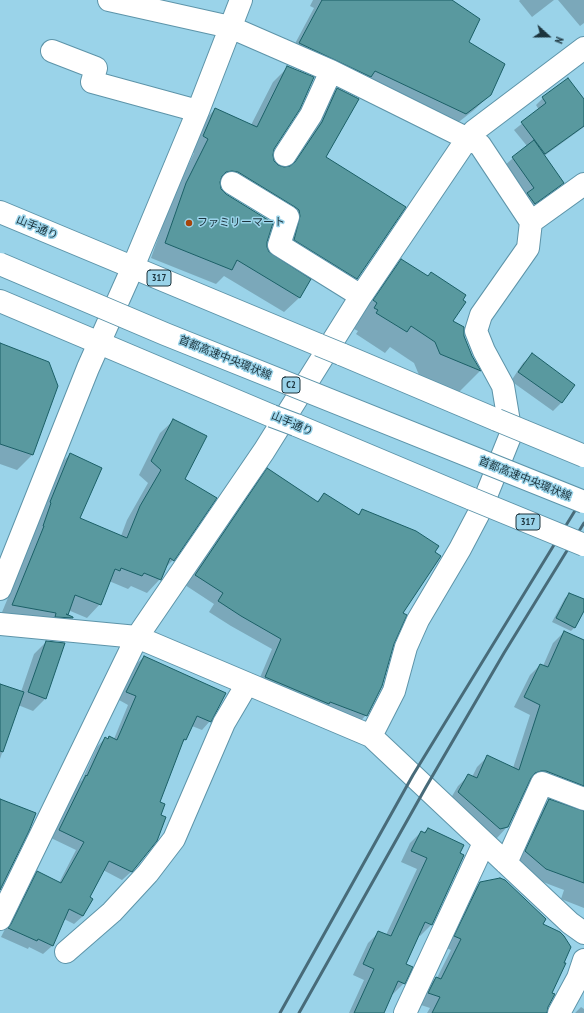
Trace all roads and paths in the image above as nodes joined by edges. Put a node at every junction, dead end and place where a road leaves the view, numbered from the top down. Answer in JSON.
{"nodes":[{"id":1,"x":109,"y":0,"type":"edge"},
{"id":2,"x":241,"y":0,"type":"edge"},
{"id":3,"x":136,"y":3,"type":"edge"},
{"id":4,"x":230,"y":27,"type":"junction"},
{"id":5,"x":584,"y":48,"type":"edge"},
{"id":6,"x":52,"y":51,"type":"dead end"},
{"id":7,"x":331,"y":72,"type":"junction"},
{"id":8,"x":198,"y":112,"type":"junction"},
{"id":9,"x":468,"y":139,"type":"junction"},
{"id":10,"x":285,"y":155,"type":"dead end"},
{"id":11,"x":232,"y":183,"type":"dead end"},
{"id":12,"x":584,"y":184,"type":"edge"},
{"id":13,"x":0,"y":212,"type":"edge"},
{"id":14,"x":531,"y":222,"type":"junction"},
{"id":15,"x":0,"y":252,"type":"edge"},
{"id":16,"x":0,"y":264,"type":"edge"},
{"id":17,"x":133,"y":268,"type":"junction"},
{"id":18,"x":361,"y":296,"type":"junction"},
{"id":19,"x":0,"y":301,"type":"edge"},
{"id":20,"x":99,"y":342,"type":"junction"},
{"id":21,"x":584,"y":456,"type":"edge"},
{"id":22,"x":584,"y":489,"type":"edge"},
{"id":23,"x":584,"y":502,"type":"edge"},
{"id":24,"x":584,"y":545,"type":"edge"},
{"id":25,"x":0,"y":589,"type":"edge"},
{"id":26,"x":0,"y":624,"type":"edge"},
{"id":27,"x":137,"y":637,"type":"junction"},
{"id":28,"x":247,"y":684,"type":"junction"},
{"id":29,"x":371,"y":736,"type":"junction"},
{"id":30,"x":584,"y":799,"type":"edge"},
{"id":31,"x":484,"y":843,"type":"junction"},
{"id":32,"x":506,"y":863,"type":"junction"},
{"id":33,"x":0,"y":919,"type":"edge"},
{"id":34,"x":584,"y":933,"type":"edge"},
{"id":35,"x":66,"y":952,"type":"dead end"},
{"id":36,"x":584,"y":960,"type":"edge"},
{"id":37,"x":405,"y":1013,"type":"edge"},
{"id":38,"x":559,"y":1013,"type":"edge"}],
"edges":[{"from":1,"to":3,"type":"main road"},
{"from":2,"to":4,"type":"main road"},
{"from":3,"to":4,"type":"main road"},
{"from":4,"to":7,"type":"main road"},
{"from":4,"to":8,"type":"main road"},
{"from":5,"to":9,"type":"main road"},
{"from":6,"to":8,"type":"main road"},
{"from":7,"to":9,"type":"main road"},
{"from":7,"to":10,"type":"main road"},
{"from":8,"to":17,"type":"main road"},
{"from":9,"to":14,"type":"main road"},
{"from":9,"to":18,"type":"main road"},
{"from":11,"to":18,"type":"main road"},
{"from":12,"to":14,"type":"main road"},
{"from":13,"to":17,"type":"main road","name":"山手通り","number":"317"},
{"from":14,"to":29,"type":"main road"},
{"from":15,"to":22,"type":"main road","name":"首都高速中央環状線","number":"C2"},
{"from":16,"to":23,"type":"main road","name":"首都高速中央環状線","number":"C2","bridge":true},
{"from":17,"to":20,"type":"main road"},
{"from":17,"to":21,"type":"main road","name":"山手通り","number":"317","bridge":true},
{"from":18,"to":27,"type":"main road"},
{"from":19,"to":20,"type":"main road","name":"山手通り","number":"317"},
{"from":20,"to":24,"type":"main road","name":"山手通り","number":"317","bridge":true},
{"from":20,"to":25,"type":"main road"},
{"from":26,"to":27,"type":"main road"},
{"from":27,"to":28,"type":"main road"},
{"from":27,"to":33,"type":"main road"},
{"from":28,"to":29,"type":"main road"},
{"from":28,"to":35,"type":"main road"},
{"from":29,"to":31,"type":"main road"},
{"from":30,"to":32,"type":"main road"},
{"from":31,"to":32,"type":"main road"},
{"from":31,"to":37,"type":"main road"},
{"from":32,"to":34,"type":"main road"},
{"from":36,"to":38,"type":"main road"}]}
